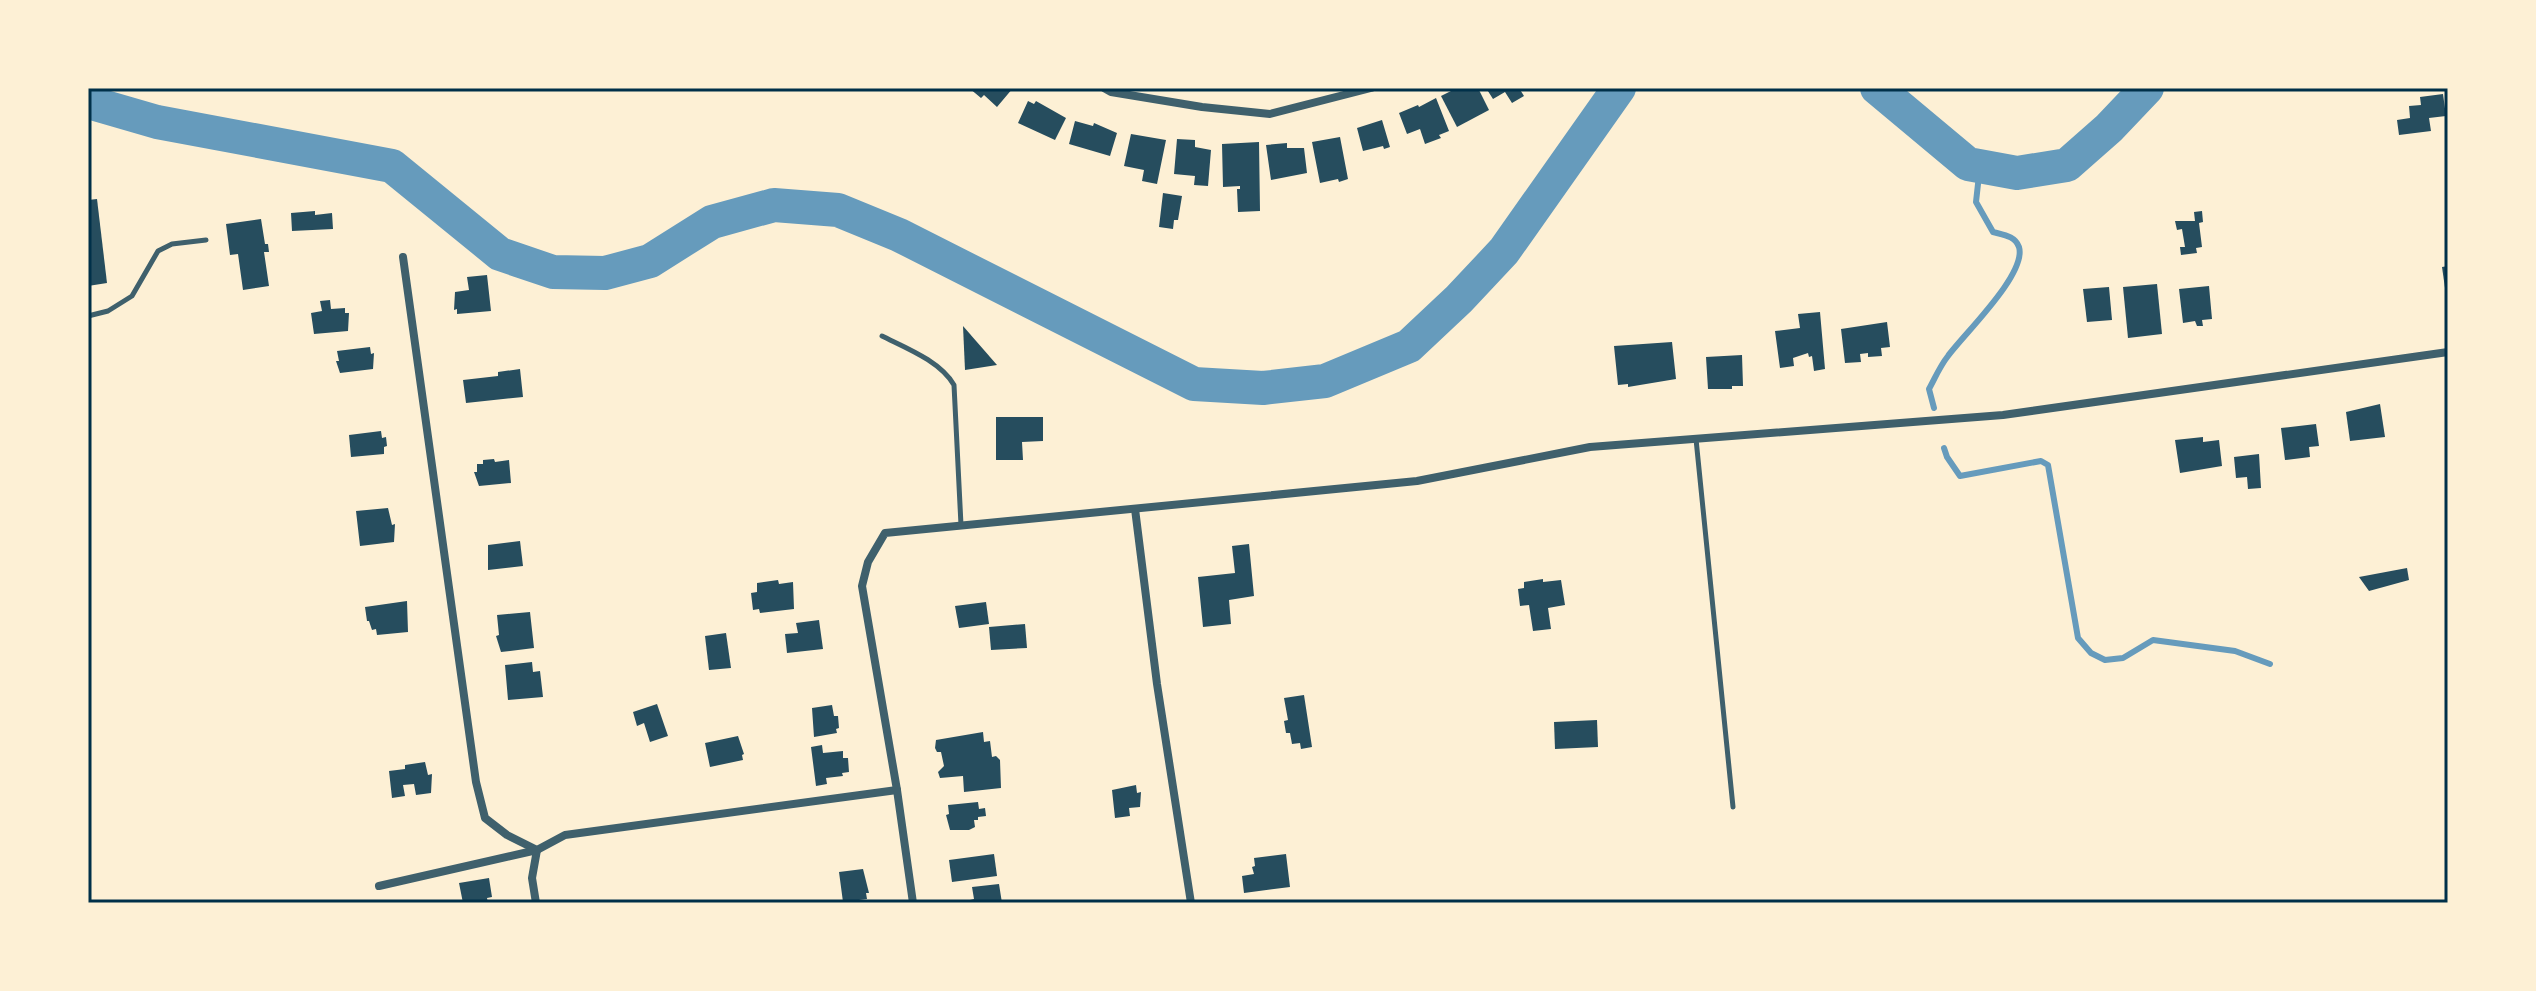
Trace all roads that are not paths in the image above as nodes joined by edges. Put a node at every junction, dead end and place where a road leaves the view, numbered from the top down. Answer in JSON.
{"nodes":[{"id":1,"x":1104,"y":88,"type":"edge"},
{"id":2,"x":1327,"y":88,"type":"edge"},
{"id":3,"x":1371,"y":88,"type":"edge"},
{"id":4,"x":1329,"y":100,"type":"junction"},
{"id":5,"x":206,"y":240,"type":"dead end"},
{"id":6,"x":403,"y":257,"type":"dead end"},
{"id":7,"x":88,"y":316,"type":"edge"},
{"id":8,"x":882,"y":336,"type":"dead end"},
{"id":9,"x":2448,"y":352,"type":"edge"},
{"id":10,"x":1696,"y":439,"type":"junction"},
{"id":11,"x":1135,"y":509,"type":"junction"},
{"id":12,"x":961,"y":525,"type":"junction"},
{"id":13,"x":897,"y":790,"type":"junction"},
{"id":14,"x":1733,"y":807,"type":"dead end"},
{"id":15,"x":537,"y":850,"type":"junction"},
{"id":16,"x":379,"y":886,"type":"dead end"},
{"id":17,"x":536,"y":903,"type":"edge"},
{"id":18,"x":913,"y":903,"type":"edge"},
{"id":19,"x":1191,"y":903,"type":"edge"}],
"edges":[{"from":1,"to":4,"type":"street"},
{"from":2,"to":4,"type":"street"},
{"from":3,"to":4,"type":"street"},
{"from":5,"to":7,"type":"lane"},
{"from":6,"to":15,"type":"street"},
{"from":8,"to":12,"type":"lane"},
{"from":9,"to":10,"type":"street"},
{"from":10,"to":11,"type":"street"},
{"from":10,"to":14,"type":"lane"},
{"from":11,"to":12,"type":"street"},
{"from":11,"to":19,"type":"street"},
{"from":12,"to":13,"type":"street"},
{"from":13,"to":15,"type":"street"},
{"from":13,"to":18,"type":"street"},
{"from":15,"to":16,"type":"street"},
{"from":15,"to":17,"type":"street"}]}
